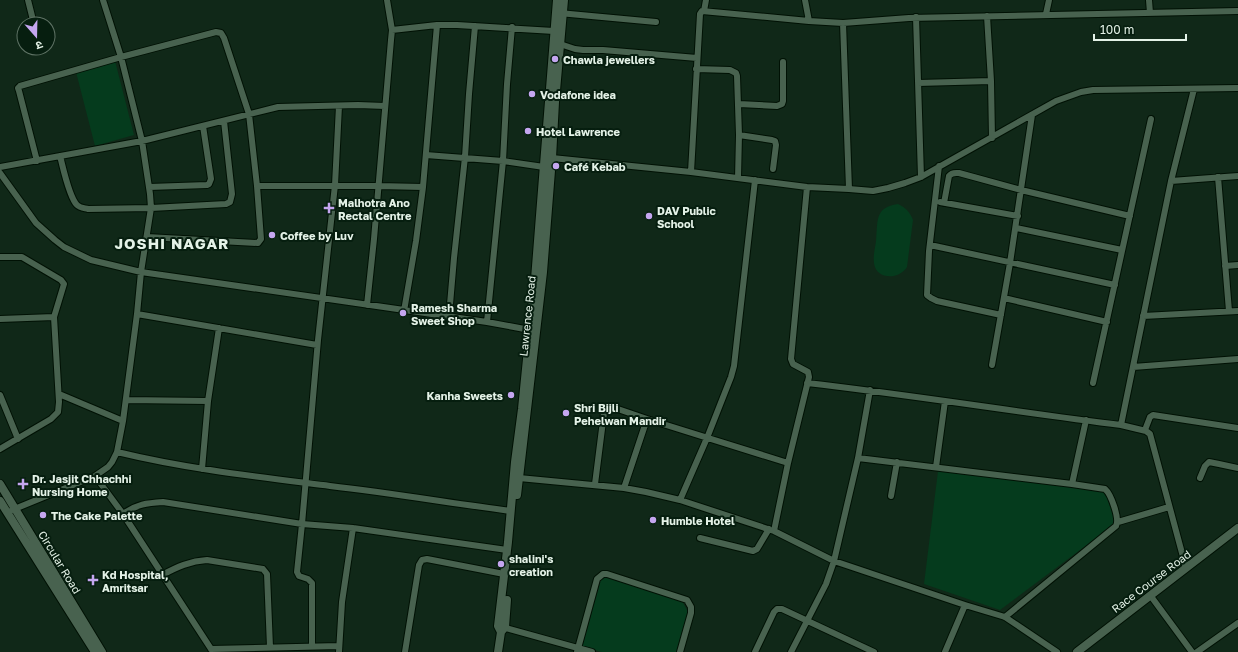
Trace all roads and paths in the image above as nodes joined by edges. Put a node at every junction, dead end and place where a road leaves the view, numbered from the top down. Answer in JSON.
{"nodes":[{"id":1,"x":28,"y":0,"type":"edge"},
{"id":2,"x":104,"y":0,"type":"edge"},
{"id":3,"x":387,"y":0,"type":"edge"},
{"id":4,"x":557,"y":0,"type":"edge"},
{"id":5,"x":564,"y":0,"type":"edge"},
{"id":6,"x":706,"y":0,"type":"edge"},
{"id":7,"x":805,"y":0,"type":"edge"},
{"id":8,"x":1049,"y":0,"type":"edge"},
{"id":9,"x":1149,"y":0,"type":"edge"},
{"id":10,"x":704,"y":11,"type":"junction"},
{"id":11,"x":1238,"y":11,"type":"edge"},
{"id":12,"x":559,"y":13,"type":"junction"},
{"id":13,"x":1150,"y":13,"type":"junction"},
{"id":14,"x":1046,"y":14,"type":"junction"},
{"id":15,"x":32,"y":16,"type":"edge"},
{"id":16,"x":987,"y":16,"type":"junction"},
{"id":17,"x":916,"y":17,"type":"junction"},
{"id":18,"x":809,"y":21,"type":"junction"},
{"id":19,"x":656,"y":22,"type":"dead end"},
{"id":20,"x":843,"y":23,"type":"junction"},
{"id":21,"x":437,"y":24,"type":"junction"},
{"id":22,"x":475,"y":26,"type":"junction"},
{"id":23,"x":512,"y":27,"type":"junction"},
{"id":24,"x":392,"y":30,"type":"junction"},
{"id":25,"x":554,"y":31,"type":"junction"},
{"id":26,"x":560,"y":44,"type":"junction"},
{"id":27,"x":121,"y":57,"type":"junction"},
{"id":28,"x":697,"y":58,"type":"junction"},
{"id":29,"x":783,"y":62,"type":"dead end"},
{"id":30,"x":696,"y":69,"type":"junction"},
{"id":31,"x":991,"y":81,"type":"junction"},
{"id":32,"x":918,"y":83,"type":"junction"},
{"id":33,"x":1238,"y":88,"type":"edge"},
{"id":34,"x":1194,"y":89,"type":"junction"},
{"id":35,"x":739,"y":104,"type":"junction"},
{"id":36,"x":339,"y":106,"type":"junction"},
{"id":37,"x":385,"y":106,"type":"junction"},
{"id":38,"x":249,"y":114,"type":"junction"},
{"id":39,"x":1032,"y":115,"type":"junction"},
{"id":40,"x":1151,"y":118,"type":"dead end"},
{"id":41,"x":224,"y":121,"type":"junction"},
{"id":42,"x":203,"y":126,"type":"junction"},
{"id":43,"x":739,"y":136,"type":"junction"},
{"id":44,"x":992,"y":138,"type":"junction"},
{"id":45,"x":142,"y":141,"type":"junction"},
{"id":46,"x":426,"y":155,"type":"junction"},
{"id":47,"x":60,"y":156,"type":"junction"},
{"id":48,"x":465,"y":157,"type":"junction"},
{"id":49,"x":552,"y":158,"type":"junction"},
{"id":50,"x":37,"y":161,"type":"junction"},
{"id":51,"x":503,"y":161,"type":"junction"},
{"id":52,"x":939,"y":166,"type":"junction"},
{"id":53,"x":0,"y":167,"type":"edge"},
{"id":54,"x":544,"y":167,"type":"junction"},
{"id":55,"x":773,"y":169,"type":"dead end"},
{"id":56,"x":691,"y":172,"type":"junction"},
{"id":57,"x":0,"y":173,"type":"edge"},
{"id":58,"x":1218,"y":176,"type":"junction"},
{"id":59,"x":1238,"y":176,"type":"edge"},
{"id":60,"x":921,"y":177,"type":"junction"},
{"id":61,"x":738,"y":178,"type":"junction"},
{"id":62,"x":755,"y":180,"type":"junction"},
{"id":63,"x":1171,"y":181,"type":"junction"},
{"id":64,"x":257,"y":186,"type":"junction"},
{"id":65,"x":335,"y":186,"type":"junction"},
{"id":66,"x":378,"y":186,"type":"junction"},
{"id":67,"x":149,"y":187,"type":"junction"},
{"id":68,"x":423,"y":187,"type":"junction"},
{"id":69,"x":807,"y":187,"type":"junction"},
{"id":70,"x":849,"y":189,"type":"junction"},
{"id":71,"x":1021,"y":190,"type":"junction"},
{"id":72,"x":935,"y":201,"type":"junction"},
{"id":73,"x":944,"y":203,"type":"junction"},
{"id":74,"x":151,"y":208,"type":"junction"},
{"id":75,"x":1018,"y":216,"type":"junction"},
{"id":76,"x":1130,"y":216,"type":"junction"},
{"id":77,"x":1016,"y":228,"type":"junction"},
{"id":78,"x":542,"y":235,"type":"junction"},
{"id":79,"x":147,"y":237,"type":"junction"},
{"id":80,"x":930,"y":245,"type":"junction"},
{"id":81,"x":1122,"y":250,"type":"junction"},
{"id":82,"x":0,"y":257,"type":"edge"},
{"id":83,"x":1010,"y":262,"type":"junction"},
{"id":84,"x":1238,"y":265,"type":"edge"},
{"id":85,"x":1225,"y":266,"type":"junction"},
{"id":86,"x":141,"y":272,"type":"junction"},
{"id":87,"x":1115,"y":285,"type":"junction"},
{"id":88,"x":323,"y":298,"type":"junction"},
{"id":89,"x":1004,"y":298,"type":"junction"},
{"id":90,"x":367,"y":304,"type":"junction"},
{"id":91,"x":404,"y":311,"type":"junction"},
{"id":92,"x":1229,"y":311,"type":"junction"},
{"id":93,"x":1238,"y":311,"type":"edge"},
{"id":94,"x":137,"y":314,"type":"junction"},
{"id":95,"x":1001,"y":315,"type":"junction"},
{"id":96,"x":449,"y":316,"type":"junction"},
{"id":97,"x":1143,"y":316,"type":"junction"},
{"id":98,"x":54,"y":317,"type":"junction"},
{"id":99,"x":0,"y":319,"type":"edge"},
{"id":100,"x":488,"y":322,"type":"junction"},
{"id":101,"x":1107,"y":322,"type":"junction"},
{"id":102,"x":219,"y":328,"type":"junction"},
{"id":103,"x":530,"y":330,"type":"junction"},
{"id":104,"x":317,"y":345,"type":"junction"},
{"id":105,"x":1238,"y":359,"type":"edge"},
{"id":106,"x":992,"y":365,"type":"dead end"},
{"id":107,"x":1133,"y":367,"type":"junction"},
{"id":108,"x":807,"y":383,"type":"junction"},
{"id":109,"x":1093,"y":383,"type":"dead end"},
{"id":110,"x":870,"y":390,"type":"junction"},
{"id":111,"x":59,"y":394,"type":"junction"},
{"id":112,"x":0,"y":395,"type":"edge"},
{"id":113,"x":126,"y":400,"type":"junction"},
{"id":114,"x":208,"y":401,"type":"junction"},
{"id":115,"x":945,"y":402,"type":"junction"},
{"id":116,"x":647,"y":420,"type":"junction"},
{"id":117,"x":1086,"y":420,"type":"junction"},
{"id":118,"x":123,"y":421,"type":"junction"},
{"id":119,"x":1121,"y":425,"type":"junction"},
{"id":120,"x":1238,"y":428,"type":"edge"},
{"id":121,"x":1144,"y":430,"type":"junction"},
{"id":122,"x":707,"y":438,"type":"junction"},
{"id":123,"x":18,"y":439,"type":"junction"},
{"id":124,"x":0,"y":450,"type":"edge"},
{"id":125,"x":117,"y":452,"type":"junction"},
{"id":126,"x":858,"y":458,"type":"junction"},
{"id":127,"x":897,"y":462,"type":"junction"},
{"id":128,"x":788,"y":463,"type":"junction"},
{"id":129,"x":936,"y":467,"type":"junction"},
{"id":130,"x":1238,"y":468,"type":"edge"},
{"id":131,"x":202,"y":469,"type":"junction"},
{"id":132,"x":95,"y":476,"type":"junction"},
{"id":133,"x":519,"y":478,"type":"junction"},
{"id":134,"x":1200,"y":478,"type":"dead end"},
{"id":135,"x":306,"y":483,"type":"junction"},
{"id":136,"x":0,"y":484,"type":"edge"},
{"id":137,"x":595,"y":484,"type":"junction"},
{"id":138,"x":1072,"y":484,"type":"junction"},
{"id":139,"x":624,"y":488,"type":"junction"},
{"id":140,"x":891,"y":496,"type":"dead end"},
{"id":141,"x":680,"y":500,"type":"junction"},
{"id":142,"x":0,"y":501,"type":"edge"},
{"id":143,"x":1169,"y":506,"type":"junction"},
{"id":144,"x":15,"y":509,"type":"junction"},
{"id":145,"x":511,"y":511,"type":"junction"},
{"id":146,"x":6,"y":512,"type":"junction"},
{"id":147,"x":123,"y":514,"type":"junction"},
{"id":148,"x":1118,"y":522,"type":"junction"},
{"id":149,"x":302,"y":524,"type":"junction"},
{"id":150,"x":353,"y":528,"type":"junction"},
{"id":151,"x":1238,"y":528,"type":"edge"},
{"id":152,"x":771,"y":530,"type":"junction"},
{"id":153,"x":700,"y":538,"type":"dead end"},
{"id":154,"x":507,"y":550,"type":"junction"},
{"id":155,"x":834,"y":561,"type":"junction"},
{"id":156,"x":1186,"y":568,"type":"junction"},
{"id":157,"x":504,"y":574,"type":"junction"},
{"id":158,"x":162,"y":575,"type":"junction"},
{"id":159,"x":1150,"y":595,"type":"junction"},
{"id":160,"x":965,"y":606,"type":"junction"},
{"id":161,"x":1005,"y":618,"type":"junction"},
{"id":162,"x":807,"y":621,"type":"junction"},
{"id":163,"x":1238,"y":623,"type":"edge"},
{"id":164,"x":501,"y":628,"type":"junction"},
{"id":165,"x":312,"y":646,"type":"junction"},
{"id":166,"x":270,"y":647,"type":"junction"},
{"id":167,"x":339,"y":649,"type":"edge"},
{"id":168,"x":212,"y":650,"type":"edge"},
{"id":169,"x":578,"y":650,"type":"edge"},
{"id":170,"x":95,"y":652,"type":"edge"},
{"id":171,"x":102,"y":652,"type":"edge"},
{"id":172,"x":405,"y":652,"type":"edge"},
{"id":173,"x":498,"y":652,"type":"edge"},
{"id":174,"x":592,"y":652,"type":"edge"},
{"id":175,"x":680,"y":652,"type":"edge"},
{"id":176,"x":755,"y":652,"type":"edge"},
{"id":177,"x":791,"y":652,"type":"edge"},
{"id":178,"x":874,"y":652,"type":"edge"},
{"id":179,"x":945,"y":652,"type":"edge"},
{"id":180,"x":1057,"y":652,"type":"edge"},
{"id":181,"x":1077,"y":652,"type":"edge"},
{"id":182,"x":1192,"y":652,"type":"edge"},
{"id":183,"x":1197,"y":652,"type":"edge"}],
"edges":[{"from":1,"to":15,"type":"street"},
{"from":2,"to":27,"type":"street"},
{"from":3,"to":24,"type":"street"},
{"from":4,"to":12,"type":"street","name":"Lawrence Road"},
{"from":5,"to":12,"type":"street","name":"Lawrence Road"},
{"from":6,"to":10,"type":"street"},
{"from":7,"to":18,"type":"street"},
{"from":8,"to":14,"type":"street"},
{"from":9,"to":13,"type":"street"},
{"from":10,"to":18,"type":"street"},
{"from":10,"to":28,"type":"street"},
{"from":11,"to":13,"type":"street"},
{"from":12,"to":19,"type":"street"},
{"from":12,"to":25,"type":"street","name":"Lawrence Road"},
{"from":12,"to":26,"type":"street","name":"Lawrence Road"},
{"from":13,"to":14,"type":"street"},
{"from":14,"to":16,"type":"street"},
{"from":16,"to":17,"type":"street"},
{"from":16,"to":31,"type":"street"},
{"from":17,"to":20,"type":"street"},
{"from":17,"to":32,"type":"street"},
{"from":18,"to":20,"type":"street"},
{"from":20,"to":70,"type":"street"},
{"from":21,"to":22,"type":"street"},
{"from":21,"to":24,"type":"street"},
{"from":21,"to":46,"type":"street"},
{"from":22,"to":23,"type":"street"},
{"from":22,"to":48,"type":"street"},
{"from":23,"to":25,"type":"street"},
{"from":23,"to":51,"type":"street"},
{"from":24,"to":37,"type":"street"},
{"from":25,"to":54,"type":"street","name":"Lawrence Road"},
{"from":26,"to":28,"type":"street"},
{"from":26,"to":49,"type":"street","name":"Lawrence Road"},
{"from":27,"to":38,"type":"street"},
{"from":27,"to":45,"type":"street"},
{"from":27,"to":50,"type":"street"},
{"from":28,"to":30,"type":"street"},
{"from":29,"to":35,"type":"street"},
{"from":30,"to":35,"type":"street"},
{"from":30,"to":56,"type":"street"},
{"from":31,"to":32,"type":"street"},
{"from":31,"to":44,"type":"street"},
{"from":32,"to":60,"type":"street"},
{"from":33,"to":34,"type":"street"},
{"from":34,"to":39,"type":"street"},
{"from":34,"to":63,"type":"street"},
{"from":35,"to":43,"type":"street"},
{"from":36,"to":37,"type":"street"},
{"from":36,"to":38,"type":"street"},
{"from":36,"to":65,"type":"street"},
{"from":37,"to":66,"type":"street"},
{"from":38,"to":41,"type":"street"},
{"from":38,"to":64,"type":"street"},
{"from":39,"to":44,"type":"street"},
{"from":39,"to":71,"type":"street"},
{"from":40,"to":76,"type":"street"},
{"from":41,"to":42,"type":"street"},
{"from":41,"to":74,"type":"street"},
{"from":42,"to":45,"type":"street"},
{"from":42,"to":67,"type":"street"},
{"from":43,"to":55,"type":"street"},
{"from":43,"to":61,"type":"street"},
{"from":44,"to":52,"type":"street"},
{"from":45,"to":47,"type":"street"},
{"from":45,"to":67,"type":"street"},
{"from":46,"to":48,"type":"street"},
{"from":46,"to":68,"type":"street"},
{"from":47,"to":50,"type":"street"},
{"from":47,"to":74,"type":"street"},
{"from":48,"to":51,"type":"street"},
{"from":48,"to":96,"type":"street"},
{"from":49,"to":56,"type":"street"},
{"from":49,"to":78,"type":"street","name":"Lawrence Road"},
{"from":50,"to":53,"type":"street"},
{"from":51,"to":54,"type":"street"},
{"from":51,"to":100,"type":"street"},
{"from":52,"to":60,"type":"street"},
{"from":52,"to":72,"type":"street"},
{"from":54,"to":78,"type":"street","name":"Lawrence Road"},
{"from":56,"to":61,"type":"street"},
{"from":57,"to":86,"type":"street"},
{"from":58,"to":59,"type":"street"},
{"from":58,"to":63,"type":"street"},
{"from":58,"to":85,"type":"street"},
{"from":60,"to":70,"type":"street"},
{"from":61,"to":62,"type":"street"},
{"from":62,"to":69,"type":"street"},
{"from":62,"to":122,"type":"street"},
{"from":63,"to":97,"type":"street"},
{"from":64,"to":65,"type":"street"},
{"from":64,"to":79,"type":"street"},
{"from":65,"to":66,"type":"street"},
{"from":65,"to":88,"type":"street"},
{"from":66,"to":68,"type":"street"},
{"from":66,"to":90,"type":"street"},
{"from":67,"to":74,"type":"street"},
{"from":68,"to":91,"type":"street"},
{"from":69,"to":70,"type":"street"},
{"from":69,"to":108,"type":"street"},
{"from":71,"to":73,"type":"street"},
{"from":71,"to":75,"type":"street"},
{"from":71,"to":76,"type":"street"},
{"from":72,"to":73,"type":"street"},
{"from":72,"to":80,"type":"street"},
{"from":73,"to":75,"type":"street"},
{"from":74,"to":79,"type":"street"},
{"from":75,"to":77,"type":"street"},
{"from":76,"to":81,"type":"street"},
{"from":77,"to":81,"type":"street"},
{"from":77,"to":83,"type":"street"},
{"from":78,"to":103,"type":"street","name":"Lawrence Road"},
{"from":78,"to":133,"type":"street","name":"Lawrence Road"},
{"from":79,"to":86,"type":"street"},
{"from":80,"to":83,"type":"street"},
{"from":80,"to":95,"type":"street"},
{"from":81,"to":87,"type":"street"},
{"from":82,"to":98,"type":"street"},
{"from":83,"to":87,"type":"street"},
{"from":83,"to":89,"type":"street"},
{"from":84,"to":85,"type":"street"},
{"from":85,"to":92,"type":"street"},
{"from":86,"to":88,"type":"street"},
{"from":86,"to":94,"type":"street"},
{"from":87,"to":101,"type":"street"},
{"from":88,"to":90,"type":"street"},
{"from":88,"to":104,"type":"street"},
{"from":89,"to":95,"type":"street"},
{"from":89,"to":101,"type":"street"},
{"from":90,"to":91,"type":"street"},
{"from":91,"to":96,"type":"street"},
{"from":92,"to":93,"type":"street"},
{"from":92,"to":97,"type":"street"},
{"from":94,"to":102,"type":"street"},
{"from":94,"to":113,"type":"street"},
{"from":95,"to":106,"type":"street"},
{"from":96,"to":100,"type":"street"},
{"from":97,"to":107,"type":"street"},
{"from":98,"to":99,"type":"street"},
{"from":98,"to":111,"type":"street"},
{"from":100,"to":103,"type":"street"},
{"from":101,"to":109,"type":"street"},
{"from":102,"to":104,"type":"street"},
{"from":102,"to":114,"type":"street"},
{"from":103,"to":145,"type":"street","name":"Lawrence Road"},
{"from":104,"to":135,"type":"street"},
{"from":105,"to":107,"type":"street"},
{"from":107,"to":119,"type":"street"},
{"from":108,"to":110,"type":"street"},
{"from":108,"to":128,"type":"street"},
{"from":110,"to":115,"type":"street"},
{"from":110,"to":126,"type":"street"},
{"from":111,"to":118,"type":"street"},
{"from":111,"to":123,"type":"street"},
{"from":112,"to":123,"type":"street"},
{"from":113,"to":114,"type":"street"},
{"from":113,"to":118,"type":"street"},
{"from":114,"to":131,"type":"street"},
{"from":115,"to":117,"type":"street"},
{"from":115,"to":129,"type":"street"},
{"from":116,"to":122,"type":"street"},
{"from":116,"to":137,"type":"street"},
{"from":116,"to":139,"type":"street"},
{"from":117,"to":119,"type":"street"},
{"from":117,"to":138,"type":"street"},
{"from":118,"to":125,"type":"street"},
{"from":119,"to":121,"type":"street"},
{"from":120,"to":121,"type":"street"},
{"from":121,"to":143,"type":"street"},
{"from":122,"to":128,"type":"street"},
{"from":122,"to":141,"type":"street"},
{"from":123,"to":124,"type":"street"},
{"from":125,"to":131,"type":"street"},
{"from":125,"to":132,"type":"street"},
{"from":126,"to":127,"type":"street"},
{"from":126,"to":155,"type":"street"},
{"from":127,"to":129,"type":"street"},
{"from":127,"to":140,"type":"street"},
{"from":128,"to":152,"type":"street"},
{"from":129,"to":138,"type":"street"},
{"from":130,"to":134,"type":"street"},
{"from":131,"to":135,"type":"street"},
{"from":132,"to":144,"type":"street"},
{"from":132,"to":147,"type":"street"},
{"from":133,"to":137,"type":"street"},
{"from":133,"to":164,"type":"street","name":"Lawrence Road"},
{"from":135,"to":145,"type":"street"},
{"from":135,"to":149,"type":"street"},
{"from":136,"to":144,"type":"street","name":"Circular Road"},
{"from":137,"to":139,"type":"street"},
{"from":138,"to":148,"type":"street"},
{"from":139,"to":141,"type":"street"},
{"from":141,"to":152,"type":"street"},
{"from":142,"to":146,"type":"street","name":"Circular Road"},
{"from":143,"to":148,"type":"street"},
{"from":143,"to":156,"type":"street"},
{"from":144,"to":146,"type":"street"},
{"from":144,"to":171,"type":"street","name":"Circular Road"},
{"from":145,"to":154,"type":"street","name":"Lawrence Road"},
{"from":146,"to":170,"type":"street","name":"Circular Road"},
{"from":147,"to":149,"type":"street"},
{"from":147,"to":158,"type":"street"},
{"from":148,"to":161,"type":"street"},
{"from":149,"to":150,"type":"street"},
{"from":149,"to":165,"type":"street"},
{"from":150,"to":154,"type":"street"},
{"from":150,"to":167,"type":"street"},
{"from":151,"to":156,"type":"street","name":"Race Course Road"},
{"from":152,"to":153,"type":"street"},
{"from":152,"to":155,"type":"street"},
{"from":154,"to":157,"type":"street","name":"Lawrence Road"},
{"from":155,"to":160,"type":"street"},
{"from":155,"to":162,"type":"street"},
{"from":156,"to":159,"type":"street","name":"Race Course Road"},
{"from":157,"to":164,"type":"street","name":"Lawrence Road"},
{"from":157,"to":172,"type":"street"},
{"from":158,"to":166,"type":"street"},
{"from":158,"to":168,"type":"street"},
{"from":159,"to":181,"type":"street","name":"Race Course Road"},
{"from":159,"to":182,"type":"street"},
{"from":160,"to":161,"type":"street"},
{"from":160,"to":179,"type":"street"},
{"from":161,"to":180,"type":"street"},
{"from":162,"to":176,"type":"street"},
{"from":162,"to":177,"type":"street"},
{"from":162,"to":178,"type":"street"},
{"from":163,"to":183,"type":"street"},
{"from":164,"to":169,"type":"street"},
{"from":164,"to":173,"type":"street","name":"Lawrence Road"},
{"from":165,"to":166,"type":"street"},
{"from":165,"to":167,"type":"street"},
{"from":166,"to":168,"type":"street"},
{"from":169,"to":174,"type":"street"},
{"from":169,"to":175,"type":"street"}]}
